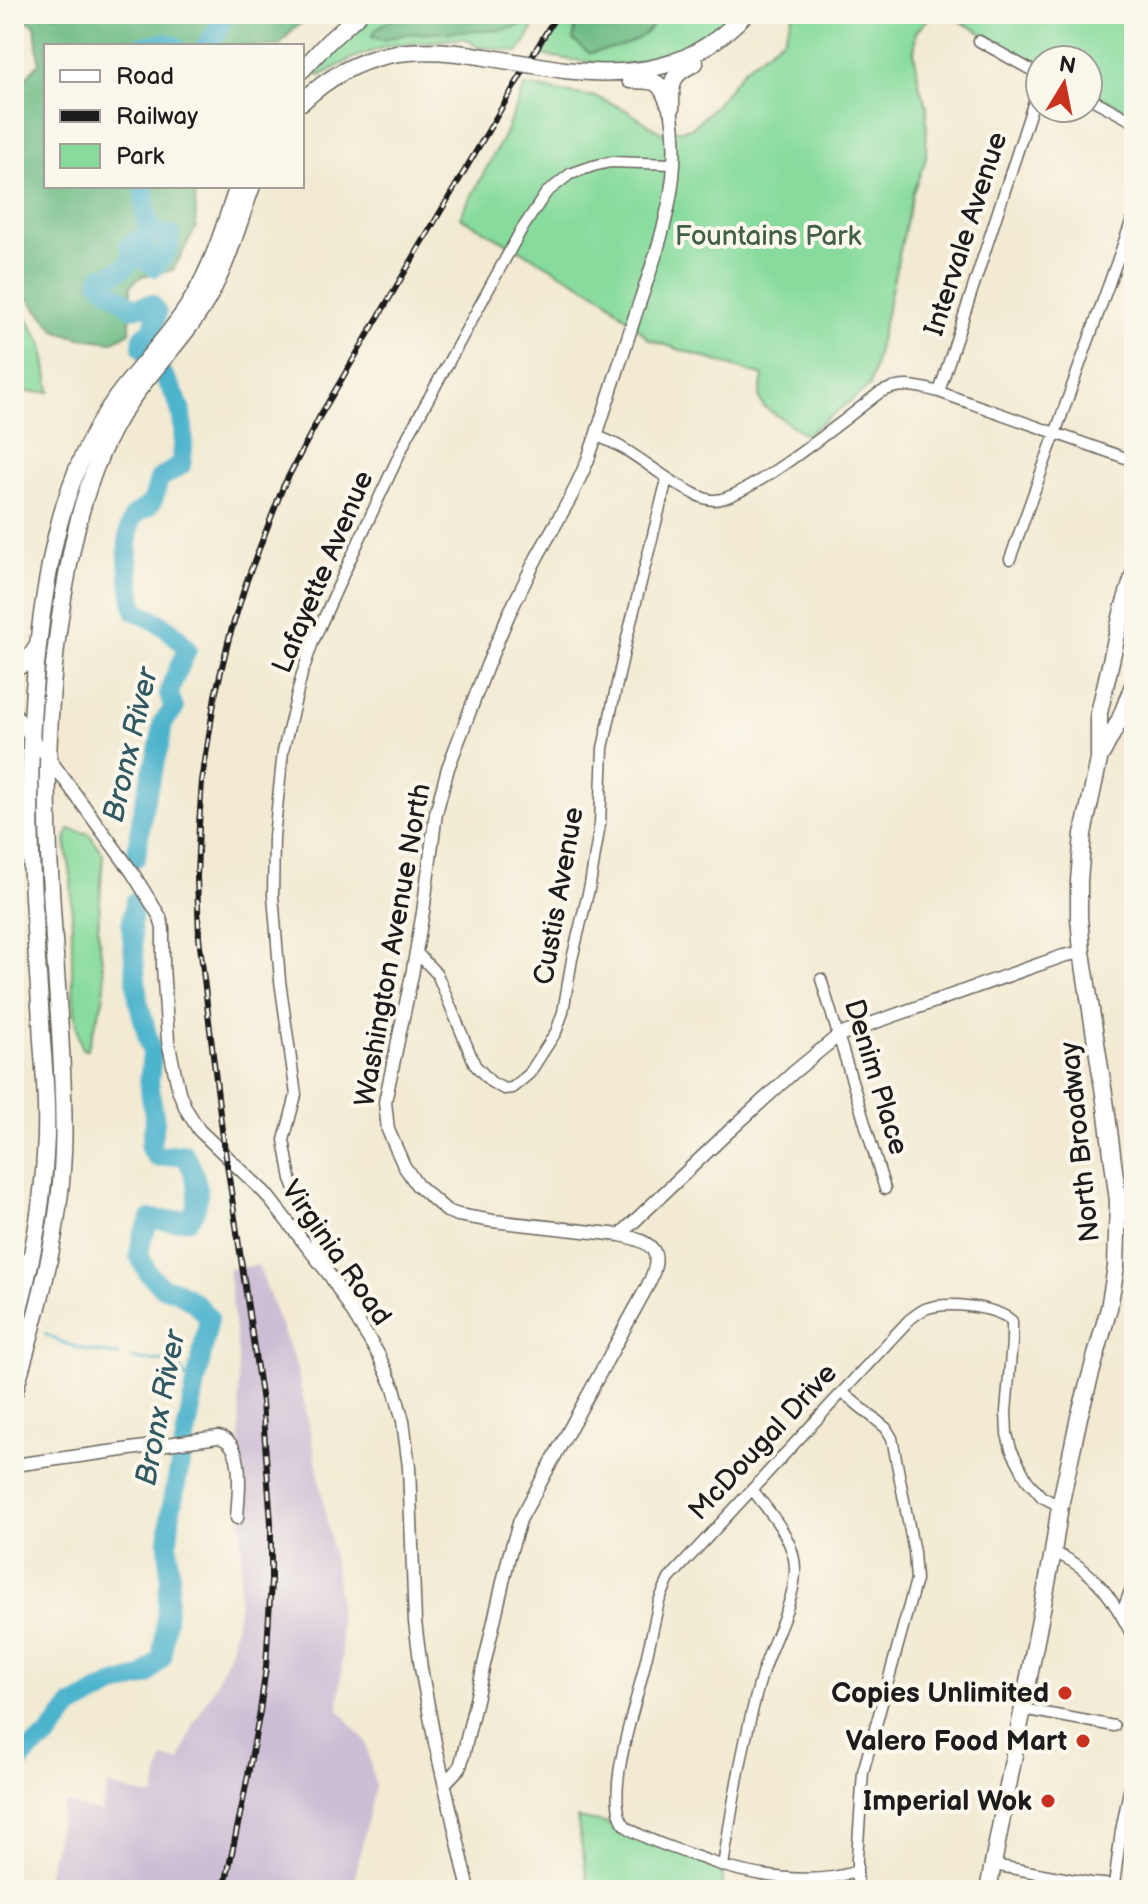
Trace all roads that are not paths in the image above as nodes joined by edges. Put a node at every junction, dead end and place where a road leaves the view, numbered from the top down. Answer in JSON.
{"nodes":[{"id":1,"x":359,"y":14,"type":"edge"},
{"id":2,"x":746,"y":14,"type":"edge"},
{"id":3,"x":979,"y":41,"type":"dead end"},
{"id":4,"x":1024,"y":66,"type":"edge"},
{"id":5,"x":304,"y":68,"type":"edge"},
{"id":6,"x":569,"y":70,"type":"junction"},
{"id":7,"x":304,"y":100,"type":"edge"},
{"id":8,"x":1104,"y":106,"type":"edge"},
{"id":9,"x":671,"y":109,"type":"junction"},
{"id":10,"x":1134,"y":122,"type":"edge"},
{"id":11,"x":1027,"y":124,"type":"edge"},
{"id":12,"x":674,"y":164,"type":"junction"},
{"id":13,"x":237,"y":188,"type":"edge"},
{"id":14,"x":251,"y":188,"type":"edge"},
{"id":15,"x":1134,"y":214,"type":"edge"},
{"id":16,"x":164,"y":350,"type":"junction"},
{"id":17,"x":140,"y":378,"type":"junction"},
{"id":18,"x":939,"y":392,"type":"junction"},
{"id":19,"x":1056,"y":434,"type":"junction"},
{"id":20,"x":596,"y":436,"type":"junction"},
{"id":21,"x":1134,"y":461,"type":"edge"},
{"id":22,"x":667,"y":479,"type":"junction"},
{"id":23,"x":1010,"y":559,"type":"dead end"},
{"id":24,"x":1134,"y":574,"type":"edge"},
{"id":25,"x":39,"y":642,"type":"junction"},
{"id":26,"x":14,"y":669,"type":"edge"},
{"id":27,"x":1134,"y":683,"type":"edge"},
{"id":28,"x":14,"y":712,"type":"edge"},
{"id":29,"x":32,"y":739,"type":"junction"},
{"id":30,"x":48,"y":757,"type":"junction"},
{"id":31,"x":1099,"y":760,"type":"junction"},
{"id":32,"x":1134,"y":923,"type":"edge"},
{"id":33,"x":1130,"y":935,"type":"dead end"},
{"id":34,"x":416,"y":952,"type":"junction"},
{"id":35,"x":1082,"y":952,"type":"junction"},
{"id":36,"x":821,"y":979,"type":"dead end"},
{"id":37,"x":839,"y":1035,"type":"junction"},
{"id":38,"x":885,"y":1189,"type":"dead end"},
{"id":39,"x":620,"y":1235,"type":"junction"},
{"id":40,"x":331,"y":1277,"type":"junction"},
{"id":41,"x":14,"y":1327,"type":"edge"},
{"id":42,"x":842,"y":1392,"type":"junction"},
{"id":43,"x":14,"y":1393,"type":"edge"},
{"id":44,"x":14,"y":1465,"type":"edge"},
{"id":45,"x":752,"y":1489,"type":"junction"},
{"id":46,"x":1060,"y":1506,"type":"junction"},
{"id":47,"x":237,"y":1518,"type":"dead end"},
{"id":48,"x":1053,"y":1552,"type":"junction"},
{"id":49,"x":1134,"y":1581,"type":"edge"},
{"id":50,"x":1121,"y":1614,"type":"junction"},
{"id":51,"x":1134,"y":1640,"type":"edge"},
{"id":52,"x":1023,"y":1709,"type":"junction"},
{"id":53,"x":1114,"y":1726,"type":"dead end"},
{"id":54,"x":1134,"y":1765,"type":"edge"},
{"id":55,"x":445,"y":1783,"type":"junction"},
{"id":56,"x":994,"y":1865,"type":"junction"},
{"id":57,"x":723,"y":1866,"type":"junction"},
{"id":58,"x":857,"y":1871,"type":"junction"},
{"id":59,"x":1112,"y":1886,"type":"edge"},
{"id":60,"x":1090,"y":1887,"type":"edge"},
{"id":61,"x":469,"y":1890,"type":"edge"},
{"id":62,"x":857,"y":1890,"type":"edge"},
{"id":63,"x":988,"y":1890,"type":"edge"}],
"edges":[{"from":1,"to":5,"type":"main road"},
{"from":2,"to":6,"type":"main road"},
{"from":2,"to":9,"type":"main road"},
{"from":3,"to":4,"type":"street"},
{"from":6,"to":7,"type":"main road","bridge":true},
{"from":6,"to":9,"type":"main road"},
{"from":8,"to":10,"type":"street"},
{"from":9,"to":12,"type":"street","name":"Washington Avenue North"},
{"from":11,"to":18,"type":"street","name":"Intervale Avenue"},
{"from":12,"to":20,"type":"street","name":"Washington Avenue North"},
{"from":12,"to":40,"type":"street","name":"Lafayette Avenue"},
{"from":13,"to":16,"type":"main road"},
{"from":14,"to":16,"type":"main road"},
{"from":15,"to":19,"type":"street"},
{"from":16,"to":17,"type":"main road"},
{"from":17,"to":25,"type":"main road"},
{"from":17,"to":30,"type":"main road"},
{"from":18,"to":19,"type":"street"},
{"from":18,"to":22,"type":"street"},
{"from":19,"to":21,"type":"street"},
{"from":19,"to":23,"type":"street"},
{"from":20,"to":22,"type":"street"},
{"from":20,"to":34,"type":"street","name":"Washington Avenue North"},
{"from":22,"to":34,"type":"street","name":"Custis Avenue"},
{"from":24,"to":31,"type":"main road","name":"North Broadway"},
{"from":25,"to":26,"type":"main road"},
{"from":25,"to":29,"type":"main road"},
{"from":27,"to":31,"type":"main road"},
{"from":28,"to":29,"type":"street","name":"Virginia Road"},
{"from":29,"to":30,"type":"street","name":"Virginia Road"},
{"from":29,"to":41,"type":"main road"},
{"from":30,"to":40,"type":"street","name":"Virginia Road"},
{"from":30,"to":43,"type":"main road"},
{"from":31,"to":35,"type":"main road","name":"North Broadway"},
{"from":32,"to":33,"type":"street"},
{"from":34,"to":39,"type":"street","name":"Washington Avenue North"},
{"from":35,"to":37,"type":"street"},
{"from":35,"to":46,"type":"main road","name":"North Broadway"},
{"from":36,"to":37,"type":"street","name":"Denim Place"},
{"from":37,"to":38,"type":"street","name":"Denim Place"},
{"from":37,"to":39,"type":"street"},
{"from":39,"to":55,"type":"street","name":"Washington Avenue North"},
{"from":40,"to":55,"type":"street","name":"Virginia Road"},
{"from":42,"to":45,"type":"street","name":"McDougal Drive"},
{"from":42,"to":46,"type":"street","name":"McDougal Drive"},
{"from":42,"to":58,"type":"street"},
{"from":44,"to":47,"type":"street"},
{"from":45,"to":57,"type":"street"},
{"from":45,"to":57,"type":"street","name":"McDougal Drive"},
{"from":46,"to":48,"type":"main road","name":"North Broadway"},
{"from":48,"to":50,"type":"street"},
{"from":48,"to":52,"type":"main road","name":"North Broadway"},
{"from":49,"to":50,"type":"street"},
{"from":50,"to":51,"type":"street"},
{"from":52,"to":53,"type":"street"},
{"from":52,"to":56,"type":"main road","name":"North Broadway"},
{"from":54,"to":59,"type":"street"},
{"from":55,"to":61,"type":"street","name":"Virginia Road"},
{"from":56,"to":60,"type":"street"},
{"from":56,"to":63,"type":"main road","name":"North Broadway"},
{"from":57,"to":58,"type":"street"},
{"from":58,"to":62,"type":"street"},
{"from":59,"to":60,"type":"street"}]}
